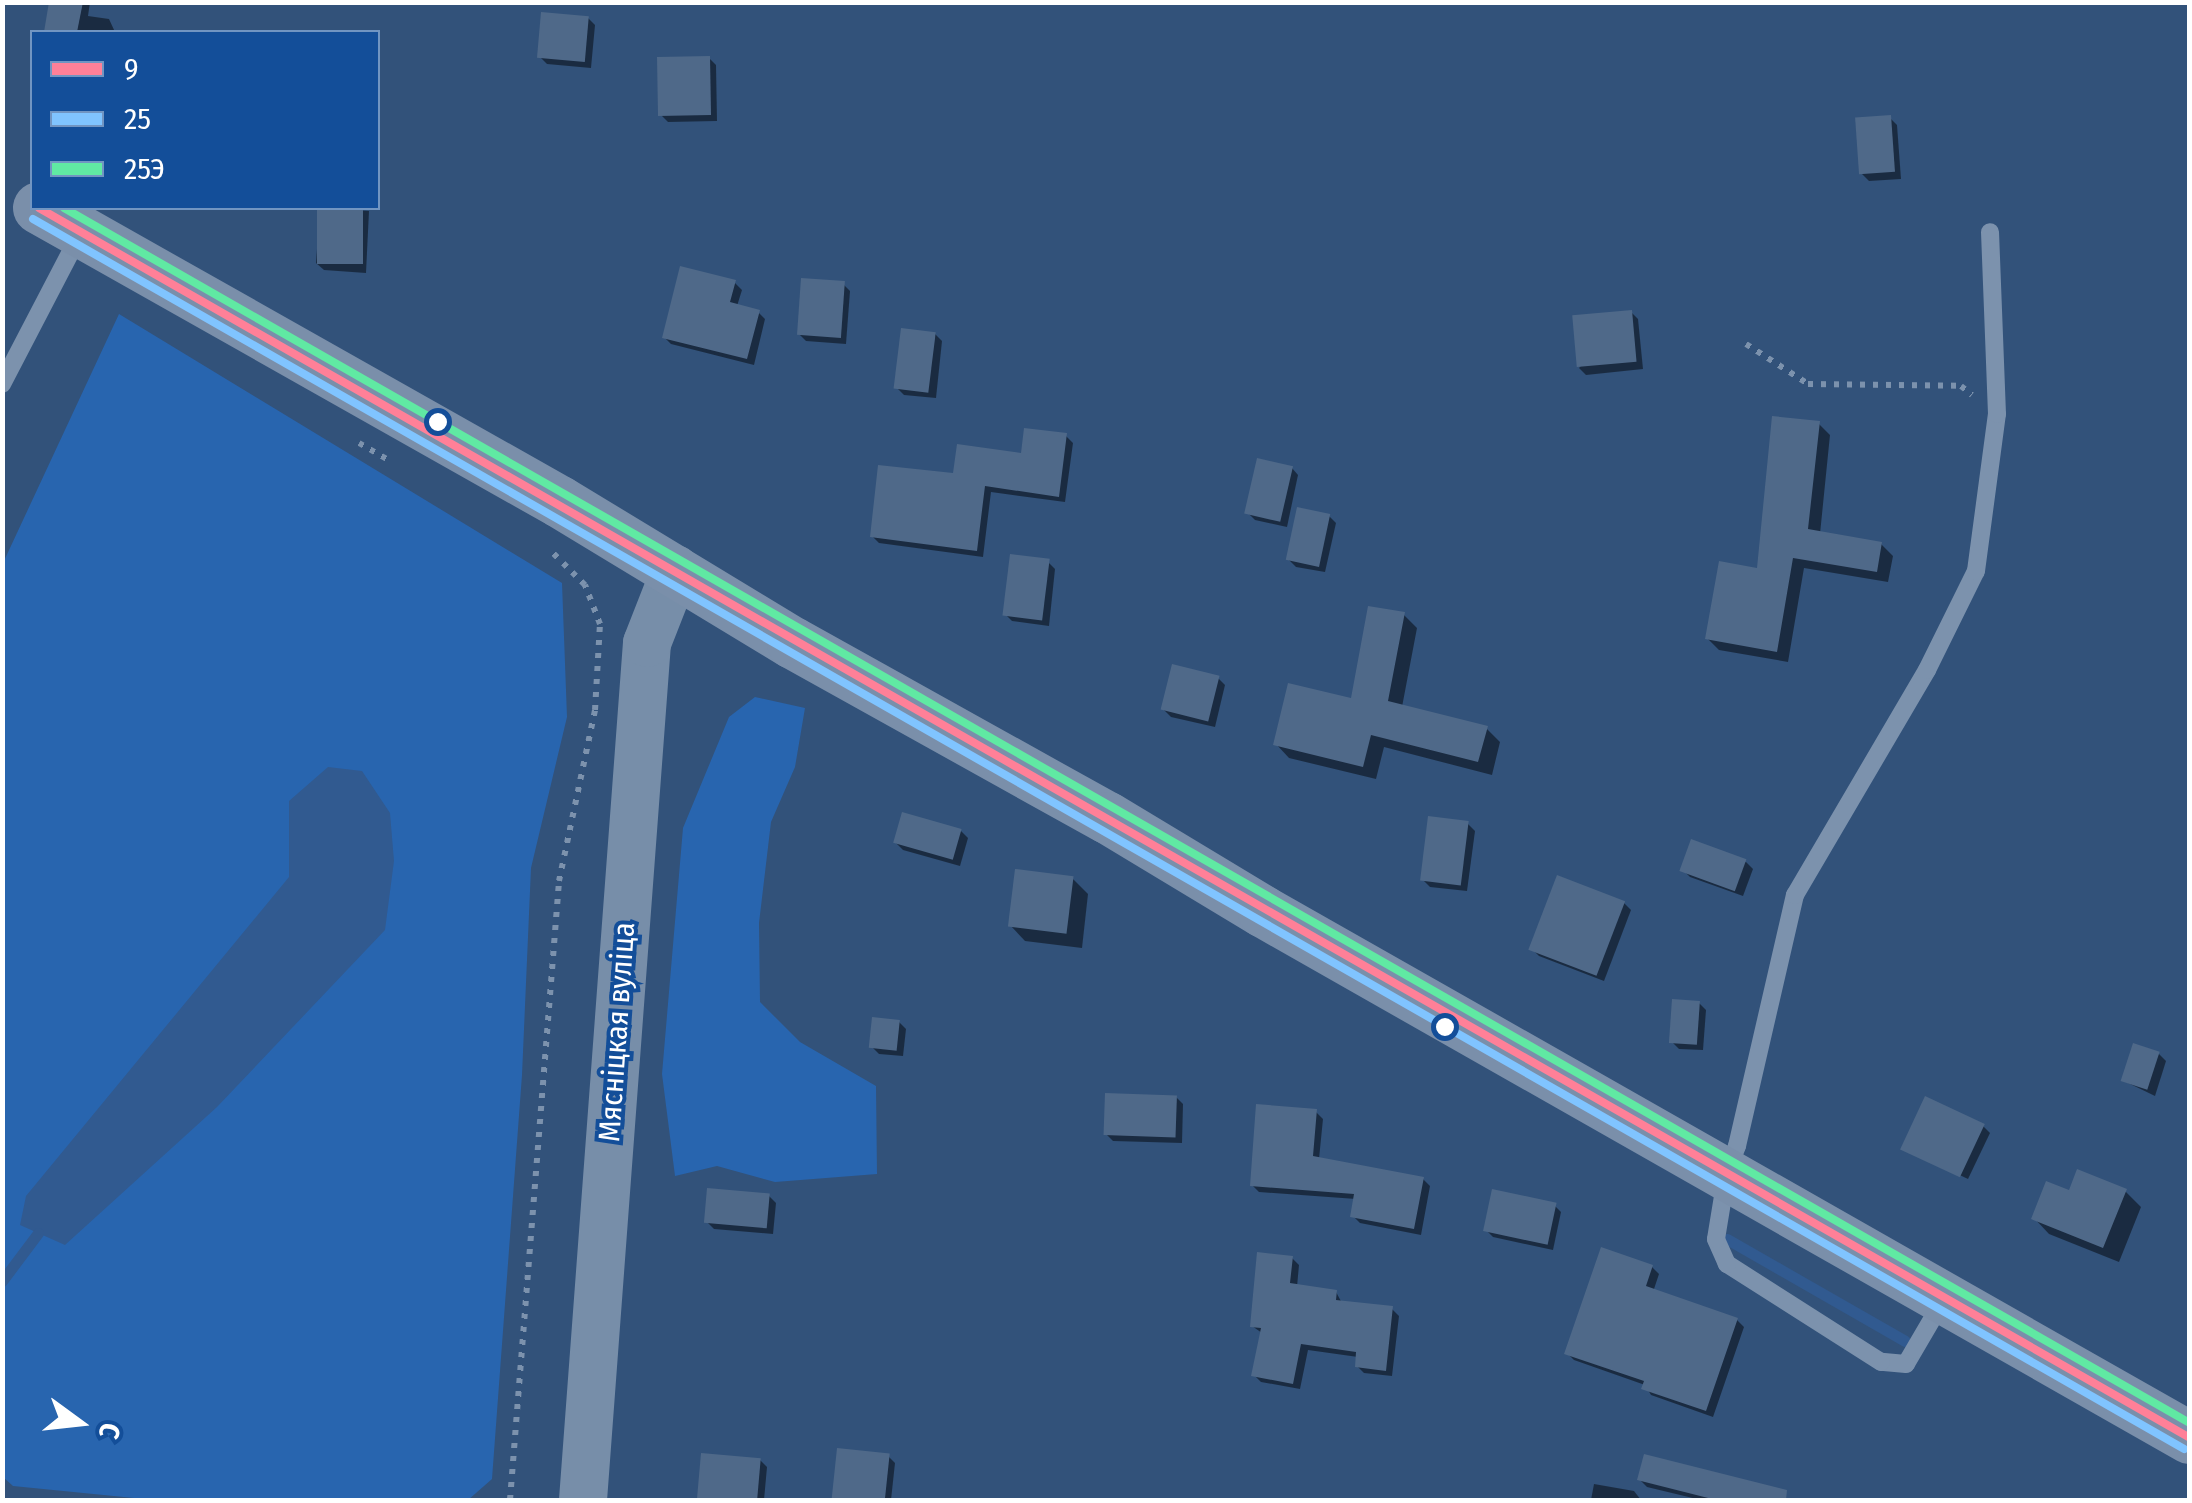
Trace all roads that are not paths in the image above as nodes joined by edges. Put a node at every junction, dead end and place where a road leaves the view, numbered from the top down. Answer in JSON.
{"nodes":[{"id":1,"x":2,"y":186,"type":"edge"},
{"id":2,"x":30,"y":203,"type":"edge"},
{"id":3,"x":60,"y":219,"type":"edge"},
{"id":4,"x":1990,"y":232,"type":"dead end"},
{"id":5,"x":2,"y":384,"type":"edge"},
{"id":6,"x":676,"y":570,"type":"junction"},
{"id":7,"x":1727,"y":1172,"type":"junction"},
{"id":8,"x":1944,"y":1297,"type":"junction"},
{"id":9,"x":2190,"y":1438,"type":"edge"},
{"id":10,"x":583,"y":1500,"type":"edge"}],
"edges":[{"from":1,"to":2,"type":"main road"},
{"from":3,"to":5,"type":"lane"},
{"from":3,"to":6,"type":"main road"},
{"from":4,"to":7,"type":"lane"},
{"from":6,"to":7,"type":"main road"},
{"from":6,"to":10,"type":"main road","name":"Мясніцкая вуліца"},
{"from":7,"to":8,"type":"main road"},
{"from":7,"to":8,"type":"lane"},
{"from":8,"to":9,"type":"main road"}]}
